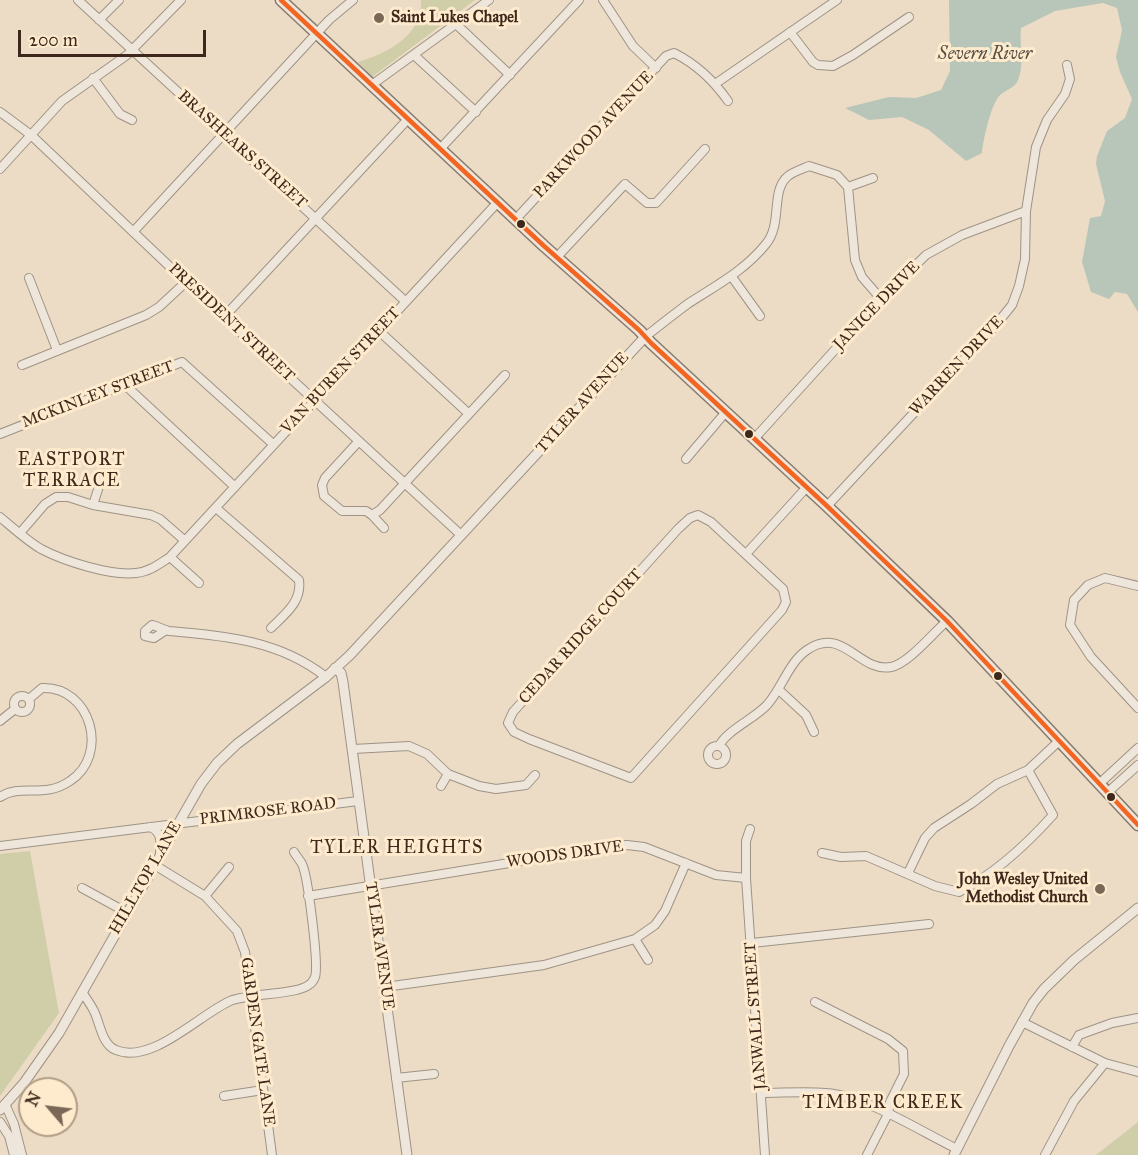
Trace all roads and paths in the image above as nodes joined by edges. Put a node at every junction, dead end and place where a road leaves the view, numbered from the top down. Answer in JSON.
{"nodes":[{"id":1,"x":78,"y":0,"type":"edge"},
{"id":2,"x":119,"y":0,"type":"edge"},
{"id":3,"x":181,"y":0,"type":"edge"},
{"id":4,"x":280,"y":0,"type":"edge"},
{"id":5,"x":353,"y":0,"type":"edge"},
{"id":6,"x":489,"y":0,"type":"edge"},
{"id":7,"x":579,"y":0,"type":"edge"},
{"id":8,"x":603,"y":0,"type":"edge"},
{"id":9,"x":837,"y":0,"type":"edge"},
{"id":10,"x":909,"y":16,"type":"dead end"},
{"id":11,"x":99,"y":20,"type":"junction"},
{"id":12,"x":456,"y":24,"type":"junction"},
{"id":13,"x":790,"y":32,"type":"junction"},
{"id":14,"x":317,"y":34,"type":"junction"},
{"id":15,"x":132,"y":51,"type":"junction"},
{"id":16,"x":414,"y":55,"type":"junction"},
{"id":17,"x":1067,"y":64,"type":"dead end"},
{"id":18,"x":656,"y":68,"type":"junction"},
{"id":19,"x":510,"y":75,"type":"junction"},
{"id":20,"x":93,"y":78,"type":"junction"},
{"id":21,"x":373,"y":84,"type":"junction"},
{"id":22,"x":715,"y":84,"type":"junction"},
{"id":23,"x":729,"y":101,"type":"dead end"},
{"id":24,"x":0,"y":112,"type":"edge"},
{"id":25,"x":476,"y":112,"type":"junction"},
{"id":26,"x":408,"y":118,"type":"junction"},
{"id":27,"x":132,"y":120,"type":"dead end"},
{"id":28,"x":225,"y":134,"type":"junction"},
{"id":29,"x":31,"y":135,"type":"junction"},
{"id":30,"x":440,"y":149,"type":"junction"},
{"id":31,"x":705,"y":149,"type":"dead end"},
{"id":32,"x":0,"y":169,"type":"edge"},
{"id":33,"x":873,"y":178,"type":"dead end"},
{"id":34,"x":848,"y":187,"type":"junction"},
{"id":35,"x":498,"y":202,"type":"junction"},
{"id":36,"x":1026,"y":211,"type":"junction"},
{"id":37,"x":316,"y":217,"type":"junction"},
{"id":38,"x":516,"y":219,"type":"junction"},
{"id":39,"x":133,"y":232,"type":"junction"},
{"id":40,"x":557,"y":257,"type":"junction"},
{"id":41,"x":732,"y":277,"type":"junction"},
{"id":42,"x":29,"y":278,"type":"dead end"},
{"id":43,"x":186,"y":282,"type":"junction"},
{"id":44,"x":881,"y":299,"type":"junction"},
{"id":45,"x":405,"y":301,"type":"junction"},
{"id":46,"x":760,"y":316,"type":"dead end"},
{"id":47,"x":225,"y":317,"type":"junction"},
{"id":48,"x":378,"y":330,"type":"junction"},
{"id":49,"x":645,"y":337,"type":"junction"},
{"id":50,"x":57,"y":350,"type":"junction"},
{"id":51,"x":22,"y":365,"type":"dead end"},
{"id":52,"x":505,"y":375,"type":"dead end"},
{"id":53,"x":124,"y":384,"type":"junction"},
{"id":54,"x":314,"y":400,"type":"junction"},
{"id":55,"x":468,"y":413,"type":"junction"},
{"id":56,"x":726,"y":413,"type":"junction"},
{"id":57,"x":0,"y":434,"type":"edge"},
{"id":58,"x":754,"y":439,"type":"junction"},
{"id":59,"x":359,"y":441,"type":"junction"},
{"id":60,"x":273,"y":444,"type":"junction"},
{"id":61,"x":686,"y":459,"type":"dead end"},
{"id":62,"x":101,"y":480,"type":"dead end"},
{"id":63,"x":404,"y":482,"type":"junction"},
{"id":64,"x":235,"y":487,"type":"junction"},
{"id":65,"x":806,"y":488,"type":"junction"},
{"id":66,"x":93,"y":505,"type":"junction"},
{"id":67,"x":827,"y":506,"type":"junction"},
{"id":68,"x":216,"y":508,"type":"junction"},
{"id":69,"x":372,"y":515,"type":"junction"},
{"id":70,"x":0,"y":517,"type":"edge"},
{"id":71,"x":384,"y":528,"type":"dead end"},
{"id":72,"x":20,"y":533,"type":"junction"},
{"id":73,"x":461,"y":535,"type":"junction"},
{"id":74,"x":184,"y":540,"type":"junction"},
{"id":75,"x":746,"y":554,"type":"junction"},
{"id":76,"x":170,"y":557,"type":"junction"},
{"id":77,"x":200,"y":584,"type":"dead end"},
{"id":78,"x":1138,"y":586,"type":"edge"},
{"id":79,"x":947,"y":621,"type":"junction"},
{"id":80,"x":271,"y":628,"type":"dead end"},
{"id":81,"x":166,"y":630,"type":"dead end"},
{"id":82,"x":335,"y":668,"type":"junction"},
{"id":83,"x":326,"y":677,"type":"junction"},
{"id":84,"x":779,"y":690,"type":"junction"},
{"id":85,"x":1138,"y":708,"type":"edge"},
{"id":86,"x":0,"y":721,"type":"edge"},
{"id":87,"x":814,"y":732,"type":"dead end"},
{"id":88,"x":1059,"y":741,"type":"junction"},
{"id":89,"x":719,"y":746,"type":"dead end"},
{"id":90,"x":1138,"y":748,"type":"edge"},
{"id":91,"x":352,"y":749,"type":"junction"},
{"id":92,"x":1138,"y":765,"type":"edge"},
{"id":93,"x":1028,"y":770,"type":"junction"},
{"id":94,"x":448,"y":774,"type":"junction"},
{"id":95,"x":536,"y":775,"type":"dead end"},
{"id":96,"x":1099,"y":784,"type":"junction"},
{"id":97,"x":441,"y":786,"type":"dead end"},
{"id":98,"x":1107,"y":793,"type":"junction"},
{"id":99,"x":0,"y":796,"type":"edge"},
{"id":100,"x":358,"y":801,"type":"junction"},
{"id":101,"x":177,"y":823,"type":"junction"},
{"id":102,"x":1138,"y":825,"type":"edge"},
{"id":103,"x":150,"y":827,"type":"junction"},
{"id":104,"x":750,"y":829,"type":"dead end"},
{"id":105,"x":0,"y":846,"type":"edge"},
{"id":106,"x":294,"y":852,"type":"dead end"},
{"id":107,"x":160,"y":853,"type":"junction"},
{"id":108,"x":822,"y":853,"type":"dead end"},
{"id":109,"x":686,"y":863,"type":"junction"},
{"id":110,"x":153,"y":864,"type":"junction"},
{"id":111,"x":229,"y":867,"type":"dead end"},
{"id":112,"x":908,"y":873,"type":"junction"},
{"id":113,"x":746,"y":878,"type":"junction"},
{"id":114,"x":370,"y":886,"type":"junction"},
{"id":115,"x":82,"y":888,"type":"dead end"},
{"id":116,"x":205,"y":896,"type":"junction"},
{"id":117,"x":308,"y":896,"type":"junction"},
{"id":118,"x":1138,"y":908,"type":"edge"},
{"id":119,"x":126,"y":912,"type":"junction"},
{"id":120,"x":929,"y":924,"type":"dead end"},
{"id":121,"x":635,"y":939,"type":"junction"},
{"id":122,"x":752,"y":943,"type":"junction"},
{"id":123,"x":648,"y":960,"type":"dead end"},
{"id":124,"x":385,"y":987,"type":"junction"},
{"id":125,"x":82,"y":992,"type":"junction"},
{"id":126,"x":250,"y":996,"type":"junction"},
{"id":127,"x":815,"y":1002,"type":"dead end"},
{"id":128,"x":1138,"y":1018,"type":"edge"},
{"id":129,"x":1022,"y":1022,"type":"junction"},
{"id":130,"x":1072,"y":1047,"type":"junction"},
{"id":131,"x":1104,"y":1063,"type":"junction"},
{"id":132,"x":1137,"y":1069,"type":"edge"},
{"id":133,"x":434,"y":1074,"type":"dead end"},
{"id":134,"x":396,"y":1078,"type":"junction"},
{"id":135,"x":263,"y":1090,"type":"junction"},
{"id":136,"x":761,"y":1094,"type":"junction"},
{"id":137,"x":224,"y":1096,"type":"dead end"},
{"id":138,"x":3,"y":1107,"type":"edge"},
{"id":139,"x":888,"y":1114,"type":"junction"},
{"id":140,"x":0,"y":1122,"type":"edge"},
{"id":141,"x":956,"y":1152,"type":"edge"},
{"id":142,"x":14,"y":1155,"type":"edge"},
{"id":143,"x":22,"y":1155,"type":"edge"},
{"id":144,"x":272,"y":1155,"type":"edge"},
{"id":145,"x":407,"y":1155,"type":"edge"},
{"id":146,"x":765,"y":1155,"type":"edge"},
{"id":147,"x":867,"y":1155,"type":"edge"},
{"id":148,"x":1045,"y":1155,"type":"edge"}],
"edges":[{"from":1,"to":11,"type":"street","name":"BRASHEARS STREET"},
{"from":2,"to":11,"type":"street"},
{"from":3,"to":15,"type":"street"},
{"from":4,"to":14,"type":"main road"},
{"from":5,"to":14,"type":"street"},
{"from":6,"to":12,"type":"street"},
{"from":7,"to":19,"type":"street"},
{"from":8,"to":18,"type":"street"},
{"from":9,"to":13,"type":"street"},
{"from":10,"to":13,"type":"street"},
{"from":11,"to":15,"type":"street","name":"BRASHEARS STREET"},
{"from":12,"to":16,"type":"street"},
{"from":12,"to":19,"type":"street"},
{"from":13,"to":22,"type":"street"},
{"from":14,"to":21,"type":"main road"},
{"from":14,"to":28,"type":"street"},
{"from":15,"to":20,"type":"street"},
{"from":15,"to":28,"type":"street","name":"BRASHEARS STREET"},
{"from":16,"to":21,"type":"street"},
{"from":16,"to":25,"type":"street"},
{"from":17,"to":36,"type":"street","name":"WARREN DRIVE"},
{"from":18,"to":22,"type":"street","name":"PARKWOOD AVENUE"},
{"from":18,"to":38,"type":"street","name":"PARKWOOD AVENUE"},
{"from":19,"to":25,"type":"street"},
{"from":20,"to":27,"type":"street"},
{"from":20,"to":29,"type":"street"},
{"from":21,"to":26,"type":"main road"},
{"from":22,"to":23,"type":"street"},
{"from":24,"to":29,"type":"street","name":"PRESIDENT STREET"},
{"from":25,"to":30,"type":"street"},
{"from":26,"to":30,"type":"main road"},
{"from":26,"to":37,"type":"street"},
{"from":28,"to":37,"type":"street","name":"BRASHEARS STREET"},
{"from":28,"to":39,"type":"street"},
{"from":29,"to":32,"type":"street"},
{"from":29,"to":39,"type":"street","name":"PRESIDENT STREET"},
{"from":30,"to":35,"type":"main road"},
{"from":31,"to":40,"type":"street"},
{"from":33,"to":34,"type":"street"},
{"from":34,"to":41,"type":"street","name":"TYLER AVENUE"},
{"from":34,"to":44,"type":"street"},
{"from":35,"to":38,"type":"main road"},
{"from":35,"to":45,"type":"street","name":"VAN BUREN STREET"},
{"from":36,"to":44,"type":"street","name":"JANICE DRIVE"},
{"from":36,"to":67,"type":"street","name":"WARREN DRIVE"},
{"from":37,"to":45,"type":"street","name":"BRASHEARS STREET"},
{"from":37,"to":47,"type":"street"},
{"from":38,"to":40,"type":"main road"},
{"from":39,"to":43,"type":"street","name":"PRESIDENT STREET"},
{"from":40,"to":49,"type":"main road"},
{"from":41,"to":46,"type":"street"},
{"from":41,"to":49,"type":"street","name":"TYLER AVENUE"},
{"from":42,"to":50,"type":"street"},
{"from":43,"to":47,"type":"street","name":"PRESIDENT STREET"},
{"from":43,"to":50,"type":"street"},
{"from":44,"to":58,"type":"street","name":"JANICE DRIVE"},
{"from":45,"to":48,"type":"street","name":"VAN BUREN STREET"},
{"from":47,"to":54,"type":"street","name":"PRESIDENT STREET"},
{"from":48,"to":54,"type":"street","name":"VAN BUREN STREET"},
{"from":48,"to":55,"type":"street"},
{"from":49,"to":56,"type":"main road"},
{"from":49,"to":73,"type":"street","name":"TYLER AVENUE"},
{"from":50,"to":51,"type":"street"},
{"from":52,"to":55,"type":"street"},
{"from":53,"to":57,"type":"street","name":"MCKINLEY STREET"},
{"from":53,"to":60,"type":"street","name":"MCKINLEY STREET"},
{"from":53,"to":64,"type":"street"},
{"from":54,"to":59,"type":"street","name":"PRESIDENT STREET"},
{"from":54,"to":60,"type":"street","name":"VAN BUREN STREET"},
{"from":55,"to":63,"type":"street"},
{"from":56,"to":58,"type":"main road"},
{"from":56,"to":61,"type":"street"},
{"from":58,"to":65,"type":"main road"},
{"from":59,"to":63,"type":"street","name":"PRESIDENT STREET"},
{"from":59,"to":69,"type":"street"},
{"from":60,"to":64,"type":"street","name":"VAN BUREN STREET"},
{"from":62,"to":66,"type":"street"},
{"from":63,"to":69,"type":"street"},
{"from":63,"to":73,"type":"street","name":"PRESIDENT STREET"},
{"from":64,"to":68,"type":"street","name":"VAN BUREN STREET"},
{"from":65,"to":67,"type":"main road"},
{"from":65,"to":75,"type":"street"},
{"from":66,"to":72,"type":"street"},
{"from":66,"to":74,"type":"street"},
{"from":67,"to":79,"type":"main road"},
{"from":68,"to":74,"type":"street","name":"VAN BUREN STREET"},
{"from":68,"to":80,"type":"street"},
{"from":69,"to":71,"type":"street"},
{"from":70,"to":72,"type":"street"},
{"from":72,"to":76,"type":"street"},
{"from":73,"to":82,"type":"street","name":"TYLER AVENUE"},
{"from":74,"to":76,"type":"street","name":"VAN BUREN STREET"},
{"from":75,"to":75,"type":"street","name":"CEDAR RIDGE COURT"},
{"from":76,"to":77,"type":"street"},
{"from":78,"to":85,"type":"street"},
{"from":79,"to":84,"type":"street"},
{"from":79,"to":88,"type":"main road"},
{"from":81,"to":83,"type":"street"},
{"from":82,"to":83,"type":"street","name":"TYLER AVENUE"},
{"from":82,"to":91,"type":"street","name":"TYLER AVENUE"},
{"from":83,"to":101,"type":"street","name":"HILLTOP LANE"},
{"from":84,"to":87,"type":"street"},
{"from":84,"to":89,"type":"street"},
{"from":86,"to":99,"type":"street"},
{"from":88,"to":93,"type":"street"},
{"from":88,"to":96,"type":"main road"},
{"from":90,"to":96,"type":"street"},
{"from":91,"to":94,"type":"street"},
{"from":91,"to":100,"type":"street","name":"TYLER AVENUE"},
{"from":92,"to":98,"type":"street"},
{"from":93,"to":112,"type":"street"},
{"from":93,"to":112,"type":"street"},
{"from":94,"to":95,"type":"street"},
{"from":94,"to":97,"type":"street"},
{"from":96,"to":98,"type":"main road"},
{"from":98,"to":102,"type":"main road"},
{"from":100,"to":101,"type":"street","name":"PRIMROSE ROAD"},
{"from":100,"to":114,"type":"street","name":"TYLER AVENUE"},
{"from":101,"to":103,"type":"street","name":"PRIMROSE ROAD"},
{"from":101,"to":107,"type":"street","name":"HILLTOP LANE"},
{"from":103,"to":105,"type":"street","name":"PRIMROSE ROAD"},
{"from":103,"to":107,"type":"street"},
{"from":104,"to":113,"type":"street","name":"JANWALL STREET"},
{"from":106,"to":117,"type":"street"},
{"from":107,"to":110,"type":"street","name":"HILLTOP LANE"},
{"from":108,"to":112,"type":"street"},
{"from":109,"to":113,"type":"street","name":"WOODS DRIVE"},
{"from":109,"to":114,"type":"street","name":"WOODS DRIVE"},
{"from":109,"to":121,"type":"street"},
{"from":110,"to":116,"type":"street","name":"GARDEN GATE LANE"},
{"from":110,"to":119,"type":"street","name":"HILLTOP LANE"},
{"from":111,"to":116,"type":"street"},
{"from":113,"to":122,"type":"street","name":"JANWALL STREET"},
{"from":114,"to":117,"type":"street","name":"WOODS DRIVE"},
{"from":114,"to":124,"type":"street","name":"TYLER AVENUE"},
{"from":115,"to":119,"type":"street"},
{"from":116,"to":126,"type":"street","name":"GARDEN GATE LANE"},
{"from":117,"to":126,"type":"street"},
{"from":118,"to":129,"type":"street"},
{"from":119,"to":125,"type":"street","name":"HILLTOP LANE"},
{"from":120,"to":122,"type":"street"},
{"from":121,"to":123,"type":"street"},
{"from":121,"to":124,"type":"street"},
{"from":122,"to":136,"type":"street","name":"JANWALL STREET"},
{"from":124,"to":134,"type":"street","name":"TYLER AVENUE"},
{"from":125,"to":126,"type":"street"},
{"from":125,"to":138,"type":"street","name":"HILLTOP LANE"},
{"from":126,"to":135,"type":"street","name":"GARDEN GATE LANE"},
{"from":127,"to":139,"type":"street"},
{"from":128,"to":130,"type":"street"},
{"from":129,"to":130,"type":"street"},
{"from":129,"to":141,"type":"street"},
{"from":130,"to":131,"type":"street"},
{"from":131,"to":132,"type":"street"},
{"from":131,"to":148,"type":"street"},
{"from":133,"to":134,"type":"street"},
{"from":134,"to":145,"type":"street","name":"TYLER AVENUE"},
{"from":135,"to":137,"type":"street"},
{"from":135,"to":144,"type":"street","name":"GARDEN GATE LANE"},
{"from":136,"to":139,"type":"street"},
{"from":136,"to":146,"type":"street","name":"JANWALL STREET"},
{"from":138,"to":143,"type":"street"},
{"from":139,"to":141,"type":"street"},
{"from":139,"to":147,"type":"street"},
{"from":140,"to":142,"type":"street"}]}
